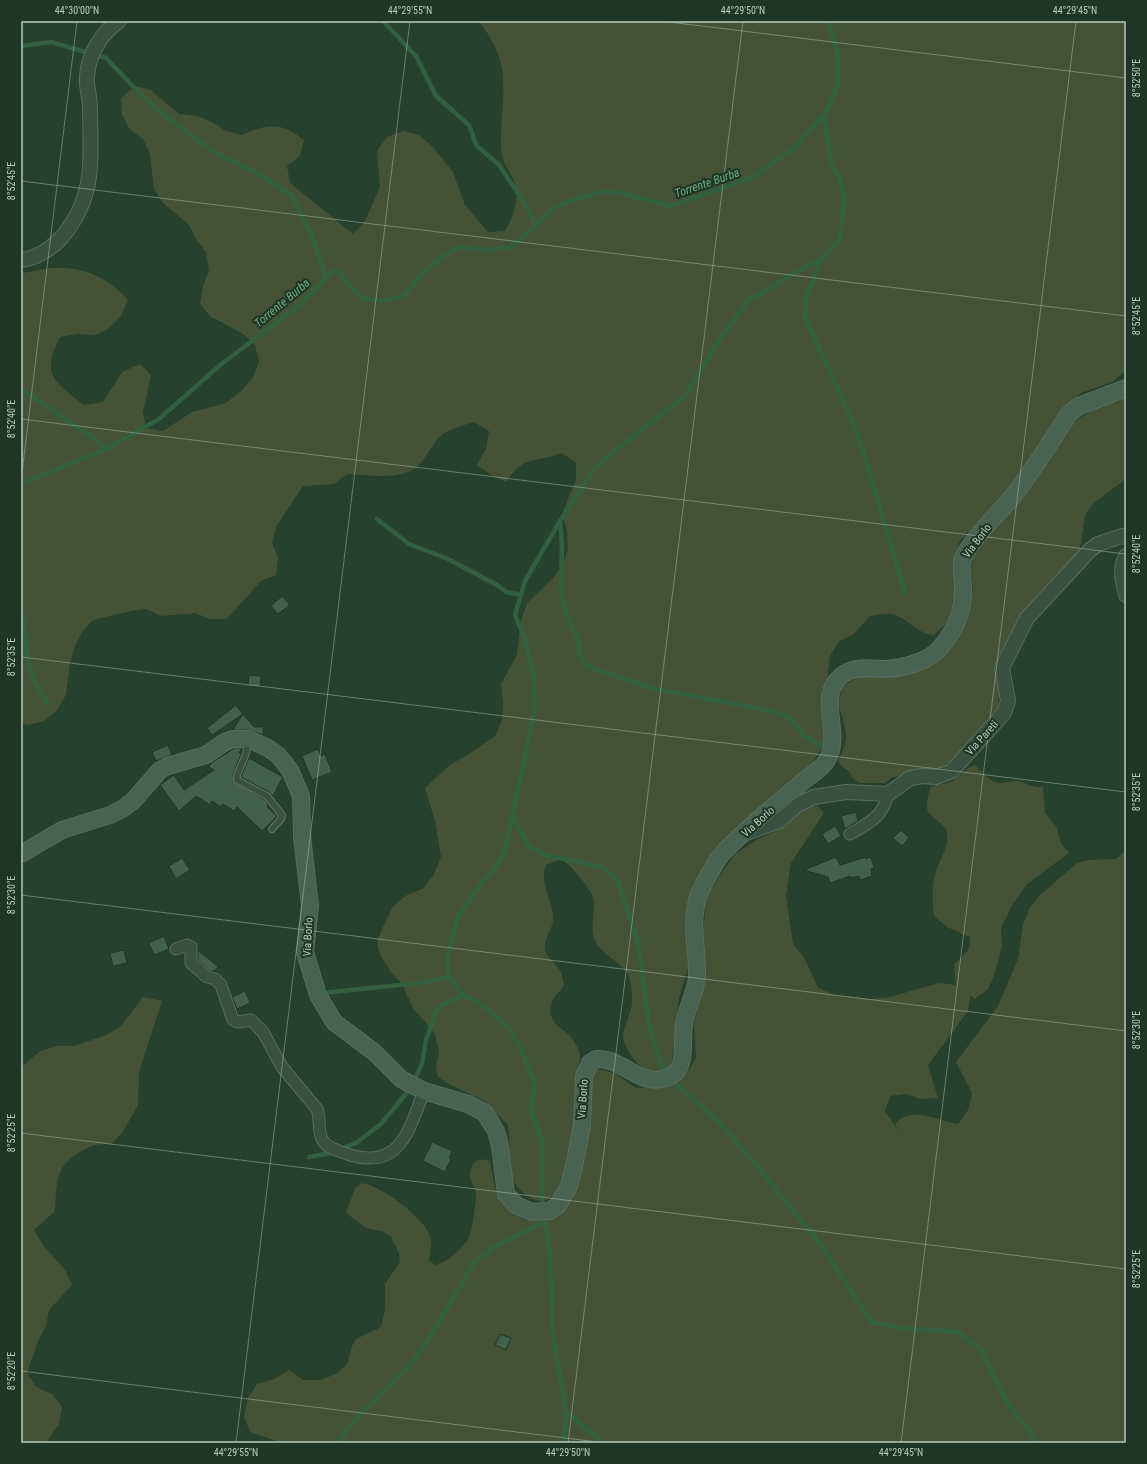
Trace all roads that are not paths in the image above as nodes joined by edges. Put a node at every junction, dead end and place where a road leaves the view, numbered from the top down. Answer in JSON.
{"nodes":[{"id":1,"x":119,"y":21,"type":"edge"},
{"id":2,"x":21,"y":260,"type":"edge"},
{"id":3,"x":1126,"y":388,"type":"edge"},
{"id":4,"x":1126,"y":537,"type":"edge"},
{"id":5,"x":1126,"y":556,"type":"edge"},
{"id":6,"x":1126,"y":595,"type":"edge"},
{"id":7,"x":248,"y":739,"type":"junction"},
{"id":8,"x":888,"y":794,"type":"junction"},
{"id":9,"x":272,"y":829,"type":"dead end"},
{"id":10,"x":746,"y":833,"type":"junction"},
{"id":11,"x":850,"y":834,"type":"dead end"},
{"id":12,"x":21,"y":854,"type":"edge"},
{"id":13,"x":176,"y":949,"type":"dead end"},
{"id":14,"x":424,"y":1091,"type":"junction"}],
"edges":[{"from":1,"to":2,"type":"street"},
{"from":3,"to":10,"type":"main road","name":"Via Borlo"},
{"from":4,"to":8,"type":"street","name":"Via Pareti"},
{"from":5,"to":6,"type":"street"},
{"from":7,"to":9,"type":"lane"},
{"from":7,"to":12,"type":"main road","name":"Via Borlo"},
{"from":7,"to":14,"type":"main road","name":"Via Borlo"},
{"from":8,"to":10,"type":"street"},
{"from":8,"to":11,"type":"street"},
{"from":10,"to":14,"type":"main road","name":"Via Borlo"},
{"from":13,"to":14,"type":"street"}]}
